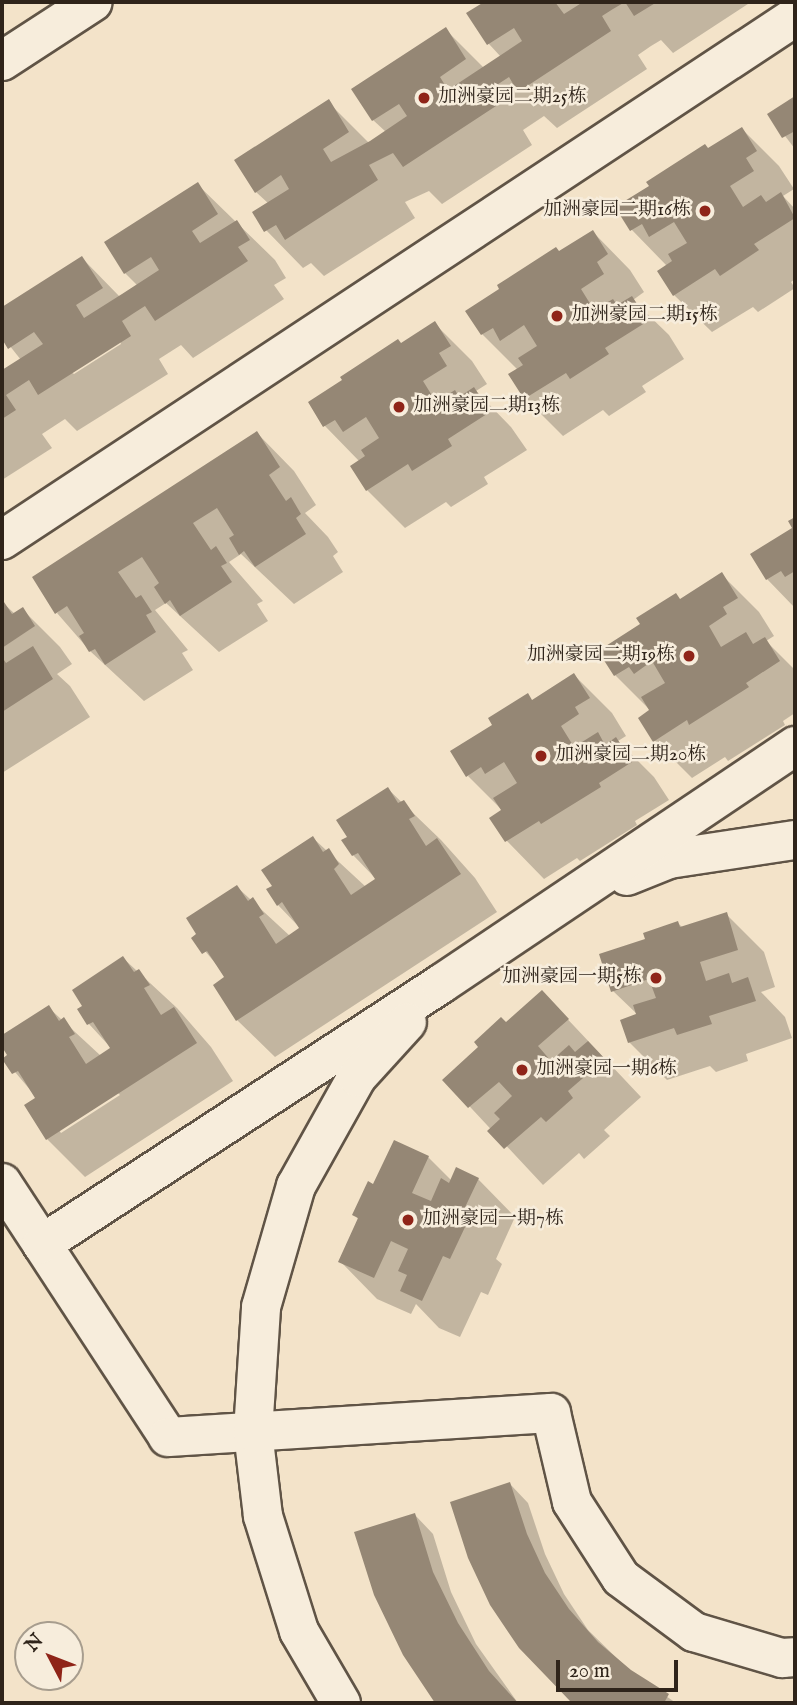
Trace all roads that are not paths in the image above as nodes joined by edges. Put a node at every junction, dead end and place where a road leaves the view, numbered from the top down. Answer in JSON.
{"nodes":[{"id":1,"x":93,"y":2,"type":"edge"},
{"id":2,"x":795,"y":17,"type":"edge"},
{"id":3,"x":2,"y":61,"type":"edge"},
{"id":4,"x":2,"y":540,"type":"edge"},
{"id":5,"x":795,"y":746,"type":"edge"},
{"id":6,"x":795,"y":840,"type":"edge"},
{"id":7,"x":561,"y":902,"type":"junction"},
{"id":8,"x":441,"y":984,"type":"junction"},
{"id":9,"x":2,"y":1183,"type":"edge"},
{"id":10,"x":42,"y":1244,"type":"junction"},
{"id":11,"x":253,"y":1432,"type":"junction"},
{"id":12,"x":795,"y":1657,"type":"edge"},
{"id":13,"x":341,"y":1703,"type":"edge"}],
"edges":[{"from":1,"to":3,"type":"lane"},
{"from":2,"to":4,"type":"lane"},
{"from":5,"to":7,"type":"lane"},
{"from":6,"to":7,"type":"lane"},
{"from":7,"to":8,"type":"lane"},
{"from":8,"to":10,"type":"lane"},
{"from":8,"to":11,"type":"lane"},
{"from":9,"to":10,"type":"lane"},
{"from":10,"to":11,"type":"lane"},
{"from":11,"to":12,"type":"lane"},
{"from":11,"to":13,"type":"lane"}]}
